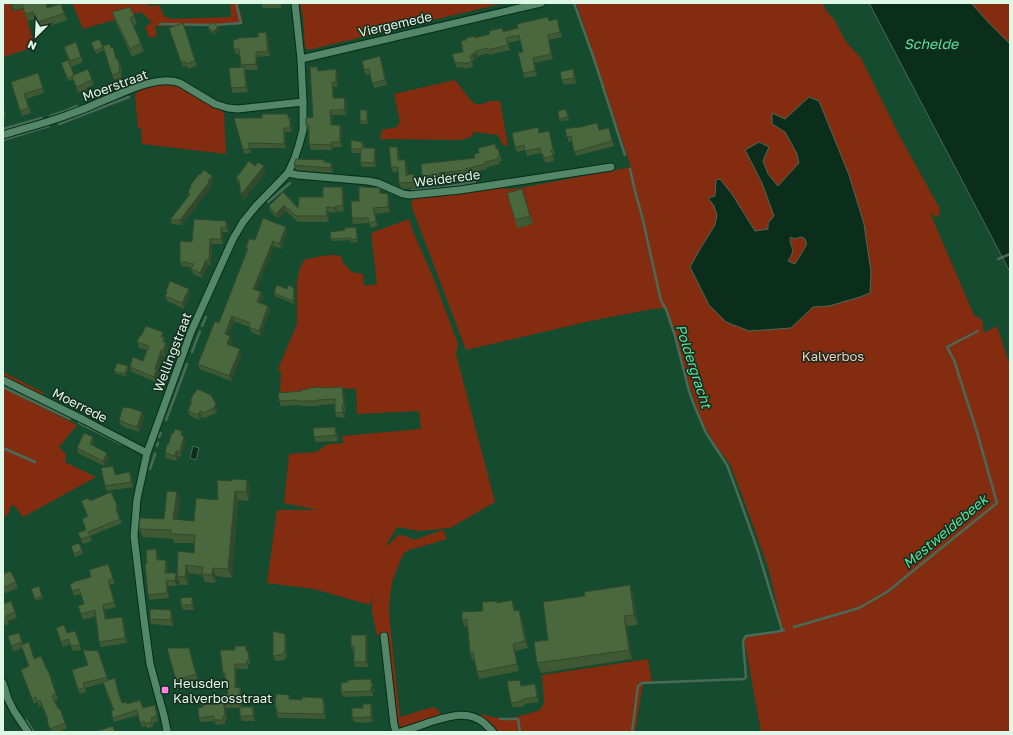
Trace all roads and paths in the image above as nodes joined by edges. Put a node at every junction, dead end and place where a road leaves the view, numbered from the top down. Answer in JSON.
{"nodes":[{"id":1,"x":295,"y":3,"type":"edge"},
{"id":2,"x":541,"y":4,"type":"edge"},
{"id":3,"x":301,"y":58,"type":"junction"},
{"id":4,"x":303,"y":102,"type":"junction"},
{"id":5,"x":3,"y":135,"type":"edge"},
{"id":6,"x":611,"y":167,"type":"dead end"},
{"id":7,"x":288,"y":174,"type":"junction"},
{"id":8,"x":3,"y":380,"type":"edge"},
{"id":9,"x":146,"y":453,"type":"junction"},
{"id":10,"x":384,"y":636,"type":"dead end"},
{"id":11,"x":3,"y":683,"type":"edge"},
{"id":12,"x":28,"y":732,"type":"edge"},
{"id":13,"x":166,"y":732,"type":"edge"},
{"id":14,"x":396,"y":732,"type":"edge"},
{"id":15,"x":400,"y":732,"type":"edge"},
{"id":16,"x":493,"y":732,"type":"edge"}],
"edges":[{"from":1,"to":3,"type":"street","name":"Wellingstraat"},
{"from":2,"to":3,"type":"street","name":"Viergemede"},
{"from":3,"to":4,"type":"street","name":"Wellingstraat"},
{"from":4,"to":5,"type":"street","name":"Moerstraat"},
{"from":4,"to":7,"type":"street","name":"Wellingstraat"},
{"from":6,"to":7,"type":"street","name":"Weiderede"},
{"from":7,"to":9,"type":"street","name":"Wellingstraat"},
{"from":8,"to":9,"type":"street","name":"Moerrede"},
{"from":9,"to":13,"type":"street","name":"Wellingstraat"},
{"from":10,"to":14,"type":"street"},
{"from":11,"to":12,"type":"street"},
{"from":15,"to":16,"type":"street"}]}
